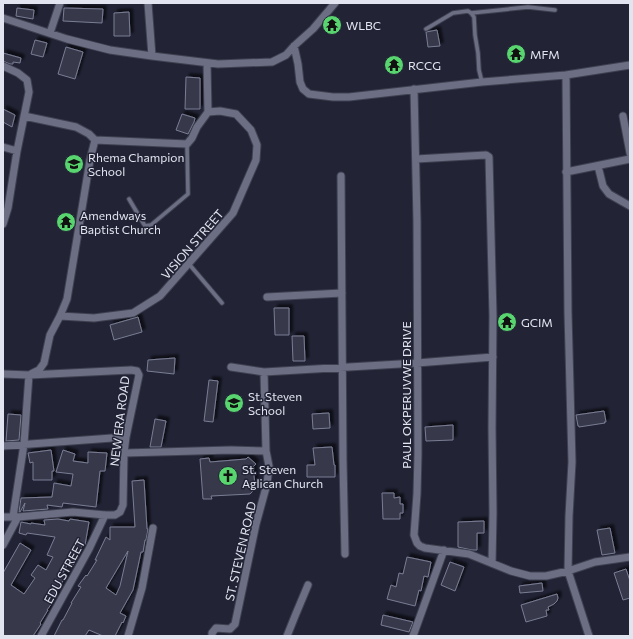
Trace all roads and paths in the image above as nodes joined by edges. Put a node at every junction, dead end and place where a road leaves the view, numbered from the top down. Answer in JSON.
{"nodes":[{"id":1,"x":60,"y":3,"type":"edge"},
{"id":2,"x":148,"y":3,"type":"edge"},
{"id":3,"x":335,"y":3,"type":"edge"},
{"id":4,"x":555,"y":10,"type":"dead end"},
{"id":5,"x":471,"y":13,"type":"junction"},
{"id":6,"x":3,"y":18,"type":"edge"},
{"id":7,"x":426,"y":29,"type":"dead end"},
{"id":8,"x":50,"y":33,"type":"junction"},
{"id":9,"x":294,"y":46,"type":"junction"},
{"id":10,"x":152,"y":56,"type":"junction"},
{"id":11,"x":207,"y":63,"type":"junction"},
{"id":12,"x":630,"y":64,"type":"edge"},
{"id":13,"x":3,"y":66,"type":"edge"},
{"id":14,"x":566,"y":75,"type":"junction"},
{"id":15,"x":482,"y":82,"type":"junction"},
{"id":16,"x":414,"y":89,"type":"junction"},
{"id":17,"x":208,"y":112,"type":"junction"},
{"id":18,"x":24,"y":116,"type":"junction"},
{"id":19,"x":623,"y":116,"type":"dead end"},
{"id":20,"x":95,"y":140,"type":"junction"},
{"id":21,"x":187,"y":144,"type":"junction"},
{"id":22,"x":3,"y":147,"type":"edge"},
{"id":23,"x":17,"y":151,"type":"junction"},
{"id":24,"x":630,"y":153,"type":"edge"},
{"id":25,"x":416,"y":159,"type":"junction"},
{"id":26,"x":630,"y":159,"type":"edge"},
{"id":27,"x":598,"y":166,"type":"junction"},
{"id":28,"x":566,"y":172,"type":"junction"},
{"id":29,"x":341,"y":176,"type":"dead end"},
{"id":30,"x":129,"y":199,"type":"dead end"},
{"id":31,"x":630,"y":206,"type":"edge"},
{"id":32,"x":3,"y":224,"type":"edge"},
{"id":33,"x":189,"y":264,"type":"junction"},
{"id":34,"x":342,"y":293,"type":"junction"},
{"id":35,"x":267,"y":297,"type":"dead end"},
{"id":36,"x":222,"y":303,"type":"dead end"},
{"id":37,"x":60,"y":316,"type":"junction"},
{"id":38,"x":493,"y":357,"type":"junction"},
{"id":39,"x":417,"y":363,"type":"junction"},
{"id":40,"x":231,"y":366,"type":"dead end"},
{"id":41,"x":343,"y":367,"type":"junction"},
{"id":42,"x":264,"y":372,"type":"junction"},
{"id":43,"x":3,"y":374,"type":"edge"},
{"id":44,"x":29,"y":375,"type":"junction"},
{"id":45,"x":126,"y":437,"type":"junction"},
{"id":46,"x":24,"y":444,"type":"junction"},
{"id":47,"x":3,"y":446,"type":"edge"},
{"id":48,"x":266,"y":451,"type":"junction"},
{"id":49,"x":124,"y":453,"type":"junction"},
{"id":50,"x":105,"y":515,"type":"junction"},
{"id":51,"x":3,"y":517,"type":"edge"},
{"id":52,"x":16,"y":517,"type":"junction"},
{"id":53,"x":153,"y":528,"type":"dead end"},
{"id":54,"x":3,"y":545,"type":"edge"},
{"id":55,"x":444,"y":550,"type":"junction"},
{"id":56,"x":345,"y":554,"type":"dead end"},
{"id":57,"x":630,"y":557,"type":"edge"},
{"id":58,"x":492,"y":563,"type":"junction"},
{"id":59,"x":568,"y":571,"type":"junction"},
{"id":60,"x":308,"y":585,"type":"dead end"},
{"id":61,"x":41,"y":636,"type":"edge"},
{"id":62,"x":128,"y":636,"type":"edge"},
{"id":63,"x":212,"y":636,"type":"edge"},
{"id":64,"x":287,"y":636,"type":"edge"},
{"id":65,"x":413,"y":636,"type":"edge"},
{"id":66,"x":589,"y":636,"type":"edge"}],
"edges":[{"from":1,"to":8,"type":"street"},
{"from":2,"to":10,"type":"street"},
{"from":3,"to":9,"type":"street"},
{"from":4,"to":5,"type":"lane"},
{"from":5,"to":7,"type":"lane"},
{"from":5,"to":15,"type":"lane"},
{"from":6,"to":8,"type":"street"},
{"from":8,"to":10,"type":"street"},
{"from":9,"to":11,"type":"street"},
{"from":9,"to":16,"type":"street"},
{"from":10,"to":11,"type":"street"},
{"from":11,"to":17,"type":"street"},
{"from":12,"to":14,"type":"street"},
{"from":13,"to":18,"type":"street"},
{"from":14,"to":15,"type":"street"},
{"from":14,"to":28,"type":"street"},
{"from":15,"to":16,"type":"street"},
{"from":16,"to":25,"type":"street","name":"PAUL OKPERUVWE DRIVE"},
{"from":17,"to":21,"type":"street"},
{"from":17,"to":33,"type":"street","name":"VISION STREET"},
{"from":18,"to":20,"type":"street"},
{"from":18,"to":23,"type":"street"},
{"from":19,"to":24,"type":"street"},
{"from":20,"to":21,"type":"street"},
{"from":20,"to":37,"type":"street"},
{"from":21,"to":30,"type":"lane"},
{"from":22,"to":23,"type":"street"},
{"from":23,"to":32,"type":"street"},
{"from":25,"to":38,"type":"street"},
{"from":25,"to":39,"type":"street","name":"PAUL OKPERUVWE DRIVE"},
{"from":26,"to":27,"type":"street"},
{"from":27,"to":28,"type":"street"},
{"from":27,"to":31,"type":"street"},
{"from":28,"to":59,"type":"street"},
{"from":29,"to":34,"type":"street"},
{"from":33,"to":36,"type":"lane"},
{"from":33,"to":37,"type":"street","name":"VISION STREET"},
{"from":34,"to":35,"type":"street"},
{"from":34,"to":41,"type":"street"},
{"from":37,"to":44,"type":"street"},
{"from":38,"to":39,"type":"street"},
{"from":38,"to":58,"type":"street"},
{"from":39,"to":41,"type":"street"},
{"from":39,"to":55,"type":"street","name":"PAUL OKPERUVWE DRIVE"},
{"from":40,"to":42,"type":"street"},
{"from":41,"to":42,"type":"street"},
{"from":41,"to":56,"type":"street"},
{"from":42,"to":48,"type":"street"},
{"from":43,"to":44,"type":"street","name":"NEW ERA ROAD"},
{"from":44,"to":45,"type":"street","name":"NEW ERA ROAD"},
{"from":44,"to":46,"type":"street"},
{"from":45,"to":46,"type":"street"},
{"from":45,"to":49,"type":"street","name":"NEW ERA ROAD"},
{"from":46,"to":47,"type":"street"},
{"from":46,"to":52,"type":"street"},
{"from":48,"to":49,"type":"street"},
{"from":48,"to":63,"type":"street","name":"ST. STEVEN ROAD"},
{"from":49,"to":50,"type":"street","name":"NEW ERA ROAD"},
{"from":50,"to":52,"type":"street","name":"NEW ERA ROAD"},
{"from":50,"to":61,"type":"street","name":"EDU STREET"},
{"from":51,"to":52,"type":"street","name":"NEW ERA ROAD"},
{"from":52,"to":54,"type":"street"},
{"from":53,"to":62,"type":"street"},
{"from":55,"to":58,"type":"street","name":"PAUL OKPERUVWE DRIVE"},
{"from":55,"to":65,"type":"street"},
{"from":57,"to":59,"type":"street","name":"PAUL OKPERUVWE DRIVE"},
{"from":58,"to":59,"type":"street","name":"PAUL OKPERUVWE DRIVE"},
{"from":59,"to":66,"type":"street"},
{"from":60,"to":64,"type":"street"}]}
